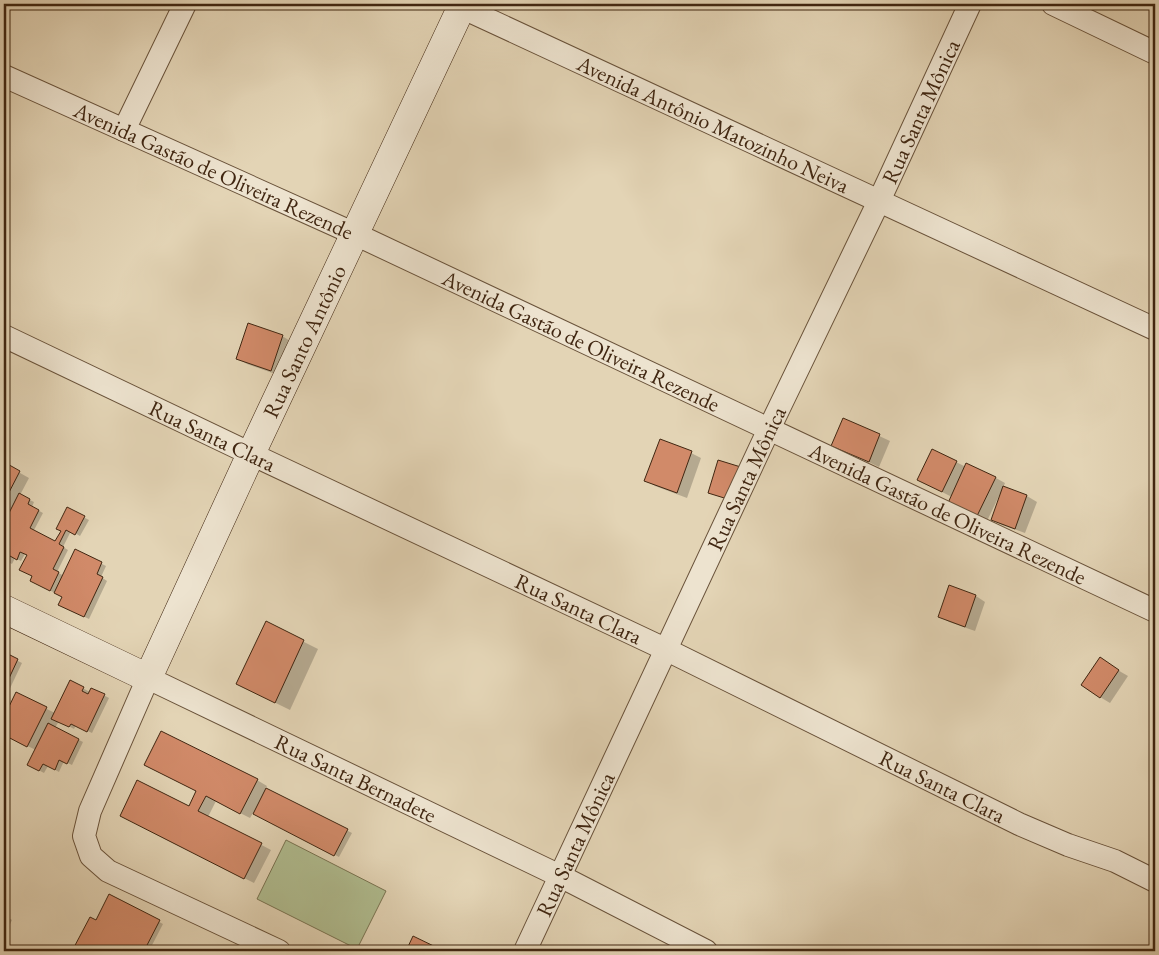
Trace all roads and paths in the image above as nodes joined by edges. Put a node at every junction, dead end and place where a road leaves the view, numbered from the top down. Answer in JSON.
{"nodes":[{"id":1,"x":186,"y":4,"type":"edge"},
{"id":2,"x":970,"y":4,"type":"edge"},
{"id":3,"x":1053,"y":4,"type":"edge"},
{"id":4,"x":462,"y":6,"type":"edge"},
{"id":5,"x":1155,"y":53,"type":"edge"},
{"id":6,"x":4,"y":76,"type":"edge"},
{"id":7,"x":124,"y":130,"type":"junction"},
{"id":8,"x":879,"y":201,"type":"junction"},
{"id":9,"x":355,"y":234,"type":"junction"},
{"id":10,"x":1155,"y":329,"type":"edge"},
{"id":11,"x":4,"y":336,"type":"edge"},
{"id":12,"x":769,"y":429,"type":"junction"},
{"id":13,"x":250,"y":454,"type":"junction"},
{"id":14,"x":4,"y":609,"type":"edge"},
{"id":15,"x":1155,"y":611,"type":"edge"},
{"id":16,"x":667,"y":650,"type":"junction"},
{"id":17,"x":148,"y":678,"type":"junction"},
{"id":18,"x":560,"y":876,"type":"junction"},
{"id":19,"x":1155,"y":881,"type":"edge"},
{"id":20,"x":278,"y":951,"type":"edge"},
{"id":21,"x":525,"y":951,"type":"edge"},
{"id":22,"x":706,"y":951,"type":"edge"}],
"edges":[{"from":1,"to":7,"type":"street"},
{"from":2,"to":8,"type":"street","name":"Rua Santa Mônica"},
{"from":3,"to":5,"type":"street"},
{"from":4,"to":8,"type":"street","name":"Avenida Antônio Matozinho Neiva"},
{"from":4,"to":9,"type":"main road","name":"Rua Santo Antônio"},
{"from":6,"to":7,"type":"street","name":"Avenida Gastão de Oliveira Rezende"},
{"from":7,"to":9,"type":"street","name":"Avenida Gastão de Oliveira Rezende"},
{"from":8,"to":10,"type":"street","name":"Avenida Antônio Matozinho Neiva"},
{"from":8,"to":12,"type":"street","name":"Rua Santa Mônica"},
{"from":9,"to":12,"type":"street","name":"Avenida Gastão de Oliveira Rezende"},
{"from":9,"to":13,"type":"main road","name":"Rua Santo Antônio"},
{"from":11,"to":13,"type":"street","name":"Rua Santa Clara"},
{"from":12,"to":15,"type":"street","name":"Avenida Gastão de Oliveira Rezende"},
{"from":12,"to":16,"type":"street","name":"Rua Santa Mônica"},
{"from":13,"to":16,"type":"street","name":"Rua Santa Clara"},
{"from":13,"to":17,"type":"main road","name":"Rua Santo Antônio"},
{"from":14,"to":17,"type":"main road","name":"Rua Santa Bernadete"},
{"from":16,"to":18,"type":"street","name":"Rua Santa Mônica"},
{"from":16,"to":19,"type":"street","name":"Rua Santa Clara"},
{"from":17,"to":18,"type":"street","name":"Rua Santa Bernadete"},
{"from":17,"to":20,"type":"street"},
{"from":18,"to":21,"type":"street","name":"Rua Santa Mônica"},
{"from":18,"to":22,"type":"street","name":"Rua Santa Bernadete"}]}
